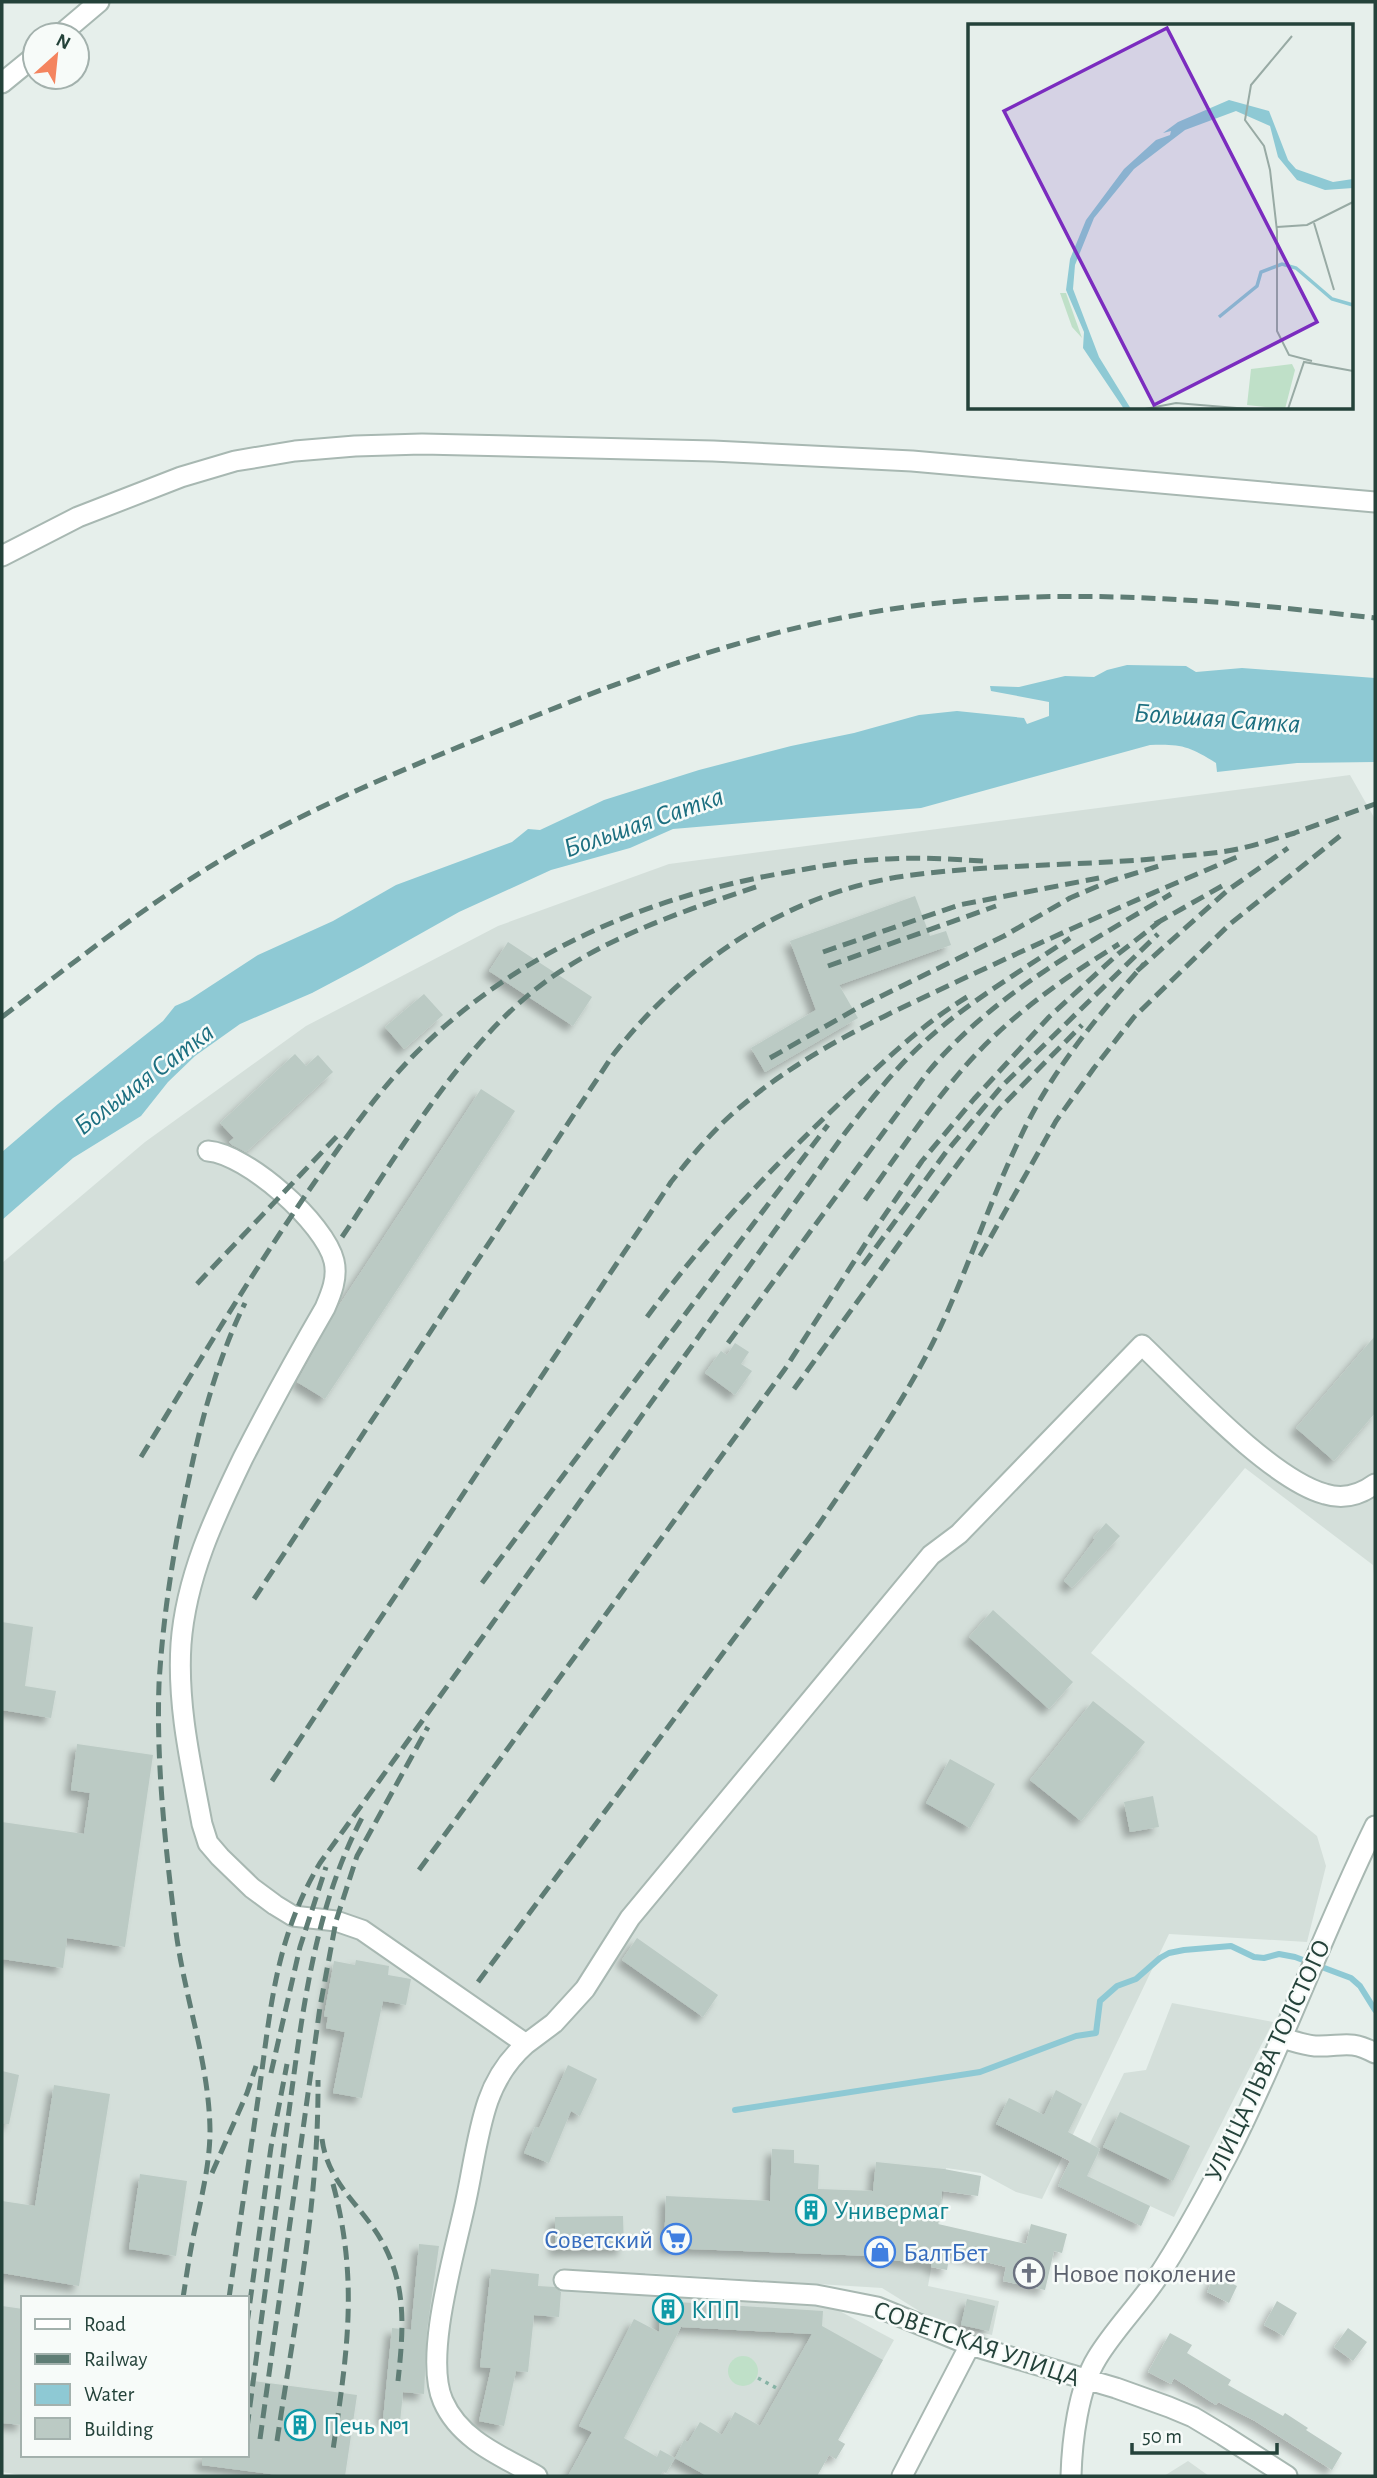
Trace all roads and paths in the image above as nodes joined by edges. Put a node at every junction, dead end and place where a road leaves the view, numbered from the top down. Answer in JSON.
{"nodes":[{"id":1,"x":99,"y":2,"type":"edge"},
{"id":2,"x":77,"y":21,"type":"edge"},
{"id":3,"x":21,"y":67,"type":"edge"},
{"id":4,"x":2,"y":83,"type":"edge"},
{"id":5,"x":1375,"y":502,"type":"edge"},
{"id":6,"x":2,"y":556,"type":"edge"},
{"id":7,"x":208,"y":1151,"type":"dead end"},
{"id":8,"x":1375,"y":1484,"type":"edge"},
{"id":9,"x":1375,"y":1826,"type":"edge"},
{"id":10,"x":1282,"y":2038,"type":"junction"},
{"id":11,"x":526,"y":2044,"type":"junction"},
{"id":12,"x":1375,"y":2053,"type":"edge"},
{"id":13,"x":564,"y":2280,"type":"dead end"},
{"id":14,"x":970,"y":2345,"type":"junction"},
{"id":15,"x":758,"y":2378,"type":"dead end"},
{"id":16,"x":1087,"y":2380,"type":"junction"},
{"id":17,"x":780,"y":2390,"type":"dead end"},
{"id":18,"x":537,"y":2476,"type":"edge"},
{"id":19,"x":902,"y":2476,"type":"edge"},
{"id":20,"x":1071,"y":2476,"type":"edge"},
{"id":21,"x":1287,"y":2476,"type":"edge"}],
"edges":[{"from":1,"to":2,"type":"street"},
{"from":3,"to":4,"type":"street"},
{"from":5,"to":6,"type":"street"},
{"from":7,"to":11,"type":"street"},
{"from":8,"to":11,"type":"street"},
{"from":9,"to":10,"type":"street","name":"УЛИЦА ЛЬВА ТОЛСТОГО"},
{"from":10,"to":12,"type":"street"},
{"from":10,"to":16,"type":"street","name":"УЛИЦА ЛЬВА ТОЛСТОГО"},
{"from":11,"to":18,"type":"street"},
{"from":13,"to":14,"type":"street","name":"СОВЕТСКАЯ УЛИЦА"},
{"from":14,"to":16,"type":"street","name":"СОВЕТСКАЯ УЛИЦА"},
{"from":14,"to":19,"type":"street"},
{"from":15,"to":17,"type":"path"},
{"from":16,"to":20,"type":"street","name":"УЛИЦА ЛЬВА ТОЛСТОГО"},
{"from":16,"to":21,"type":"street","name":"СОВЕТСКАЯ УЛИЦА"}]}
